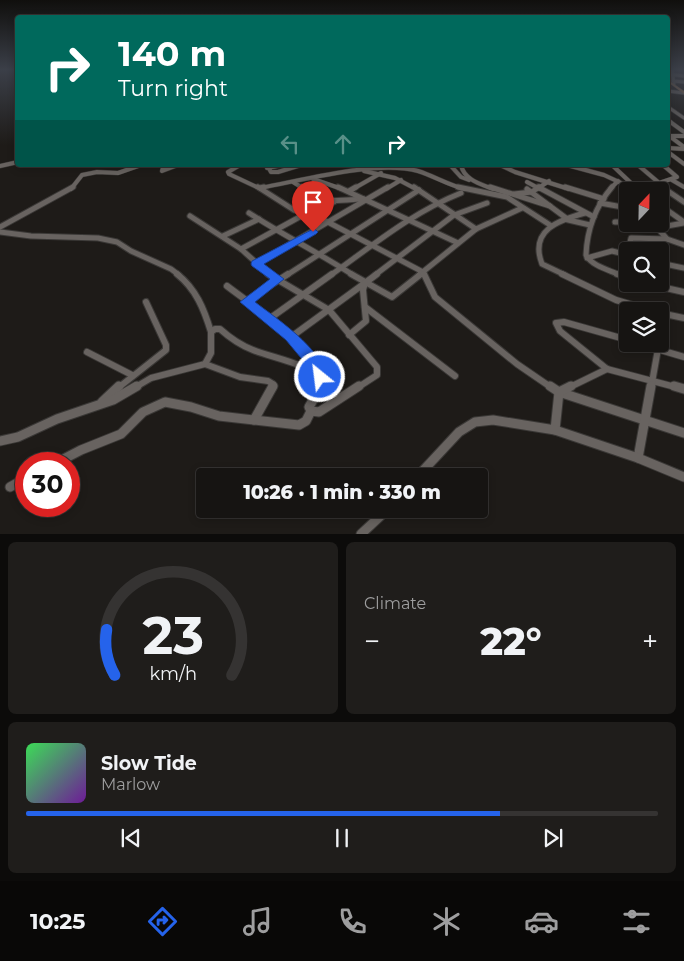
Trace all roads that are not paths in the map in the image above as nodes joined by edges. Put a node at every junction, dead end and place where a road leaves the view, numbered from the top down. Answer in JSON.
{"nodes":[{"id":1,"x":670,"y":108,"type":"edge"},
{"id":2,"x":684,"y":118,"type":"edge"},
{"id":3,"x":670,"y":119,"type":"edge"},
{"id":4,"x":670,"y":121,"type":"edge"},
{"id":5,"x":684,"y":132,"type":"edge"},
{"id":6,"x":670,"y":135,"type":"edge"},
{"id":7,"x":684,"y":136,"type":"edge"},
{"id":8,"x":670,"y":137,"type":"edge"},
{"id":9,"x":684,"y":148,"type":"edge"},
{"id":10,"x":670,"y":150,"type":"edge"},
{"id":11,"x":670,"y":152,"type":"edge"},
{"id":12,"x":15,"y":163,"type":"edge"},
{"id":13,"x":684,"y":164,"type":"edge"},
{"id":14,"x":0,"y":166,"type":"edge"},
{"id":15,"x":135,"y":167,"type":"edge"},
{"id":16,"x":163,"y":167,"type":"edge"},
{"id":17,"x":173,"y":167,"type":"edge"},
{"id":18,"x":237,"y":167,"type":"edge"},
{"id":19,"x":267,"y":167,"type":"edge"},
{"id":20,"x":294,"y":167,"type":"edge"},
{"id":21,"x":452,"y":167,"type":"edge"},
{"id":22,"x":462,"y":167,"type":"edge"},
{"id":23,"x":504,"y":167,"type":"edge"},
{"id":24,"x":575,"y":167,"type":"edge"},
{"id":25,"x":590,"y":167,"type":"edge"},
{"id":26,"x":614,"y":167,"type":"edge"},
{"id":27,"x":640,"y":167,"type":"edge"},
{"id":28,"x":666,"y":167,"type":"edge"},
{"id":29,"x":355,"y":171,"type":"junction"},
{"id":30,"x":592,"y":171,"type":"junction"},
{"id":31,"x":381,"y":173,"type":"junction"},
{"id":32,"x":313,"y":179,"type":"junction"},
{"id":33,"x":401,"y":180,"type":"junction"},
{"id":34,"x":672,"y":180,"type":"junction"},
{"id":35,"x":549,"y":181,"type":"junction"},
{"id":36,"x":618,"y":181,"type":"junction"},
{"id":37,"x":293,"y":182,"type":"junction"},
{"id":38,"x":474,"y":182,"type":"junction"},
{"id":39,"x":527,"y":182,"type":"dead end"},
{"id":40,"x":622,"y":182,"type":"edge"},
{"id":41,"x":627,"y":182,"type":"edge"},
{"id":42,"x":656,"y":182,"type":"joint"},
{"id":43,"x":684,"y":187,"type":"edge"},
{"id":44,"x":260,"y":188,"type":"junction"},
{"id":45,"x":540,"y":188,"type":"junction"},
{"id":46,"x":348,"y":190,"type":"junction"},
{"id":47,"x":419,"y":190,"type":"junction"},
{"id":48,"x":529,"y":191,"type":"junction"},
{"id":49,"x":669,"y":191,"type":"edge"},
{"id":50,"x":461,"y":193,"type":"dead end"},
{"id":51,"x":510,"y":196,"type":"junction"},
{"id":52,"x":368,"y":200,"type":"junction"},
{"id":53,"x":602,"y":201,"type":"junction"},
{"id":54,"x":334,"y":202,"type":"junction"},
{"id":55,"x":684,"y":202,"type":"edge"},
{"id":56,"x":436,"y":203,"type":"junction"},
{"id":57,"x":487,"y":204,"type":"dead end"},
{"id":58,"x":550,"y":206,"type":"junction"},
{"id":59,"x":619,"y":206,"type":"edge"},
{"id":60,"x":522,"y":208,"type":"junction"},
{"id":61,"x":388,"y":209,"type":"junction"},
{"id":62,"x":294,"y":210,"type":"junction"},
{"id":63,"x":669,"y":212,"type":"edge"},
{"id":64,"x":249,"y":213,"type":"dead end"},
{"id":65,"x":585,"y":213,"type":"junction"},
{"id":66,"x":305,"y":214,"type":"junction"},
{"id":67,"x":190,"y":216,"type":"dead end"},
{"id":68,"x":454,"y":216,"type":"junction"},
{"id":69,"x":594,"y":217,"type":"junction"},
{"id":70,"x":564,"y":218,"type":"junction"},
{"id":71,"x":259,"y":219,"type":"junction"},
{"id":72,"x":409,"y":219,"type":"junction"},
{"id":73,"x":328,"y":222,"type":"junction"},
{"id":74,"x":615,"y":222,"type":"dead end"},
{"id":75,"x":619,"y":222,"type":"edge"},
{"id":76,"x":684,"y":222,"type":"edge"},
{"id":77,"x":550,"y":225,"type":"junction"},
{"id":78,"x":590,"y":226,"type":"junction"},
{"id":79,"x":669,"y":226,"type":"edge"},
{"id":80,"x":0,"y":228,"type":"edge"},
{"id":81,"x":476,"y":229,"type":"junction"},
{"id":82,"x":276,"y":230,"type":"junction"},
{"id":83,"x":434,"y":231,"type":"junction"},
{"id":84,"x":0,"y":232,"type":"edge"},
{"id":85,"x":661,"y":232,"type":"edge"},
{"id":86,"x":350,"y":234,"type":"junction"},
{"id":87,"x":223,"y":236,"type":"junction"},
{"id":88,"x":667,"y":239,"type":"junction"},
{"id":89,"x":295,"y":242,"type":"junction"},
{"id":90,"x":630,"y":242,"type":"edge"},
{"id":91,"x":458,"y":243,"type":"junction"},
{"id":92,"x":372,"y":245,"type":"junction"},
{"id":93,"x":684,"y":245,"type":"edge"},
{"id":94,"x":241,"y":249,"type":"junction"},
{"id":95,"x":619,"y":252,"type":"edge"},
{"id":96,"x":319,"y":253,"type":"junction"},
{"id":97,"x":397,"y":258,"type":"junction"},
{"id":98,"x":587,"y":258,"type":"junction"},
{"id":99,"x":256,"y":264,"type":"junction"},
{"id":100,"x":669,"y":265,"type":"edge"},
{"id":101,"x":341,"y":266,"type":"junction"},
{"id":102,"x":684,"y":268,"type":"edge"},
{"id":103,"x":424,"y":272,"type":"junction"},
{"id":104,"x":619,"y":274,"type":"edge"},
{"id":105,"x":278,"y":279,"type":"junction"},
{"id":106,"x":365,"y":282,"type":"junction"},
{"id":107,"x":226,"y":286,"type":"dead end"},
{"id":108,"x":669,"y":289,"type":"edge"},
{"id":109,"x":684,"y":292,"type":"edge"},
{"id":110,"x":303,"y":294,"type":"junction"},
{"id":111,"x":146,"y":302,"type":"dead end"},
{"id":112,"x":246,"y":302,"type":"junction"},
{"id":113,"x":623,"y":302,"type":"edge"},
{"id":114,"x":365,"y":307,"type":"junction"},
{"id":115,"x":328,"y":310,"type":"junction"},
{"id":116,"x":669,"y":315,"type":"edge"},
{"id":117,"x":684,"y":318,"type":"edge"},
{"id":118,"x":269,"y":319,"type":"junction"},
{"id":119,"x":211,"y":332,"type":"junction"},
{"id":120,"x":349,"y":334,"type":"junction"},
{"id":121,"x":291,"y":337,"type":"junction"},
{"id":122,"x":619,"y":337,"type":"edge"},
{"id":123,"x":87,"y":352,"type":"dead end"},
{"id":124,"x":658,"y":352,"type":"edge"},
{"id":125,"x":668,"y":352,"type":"edge"},
{"id":126,"x":684,"y":357,"type":"edge"},
{"id":127,"x":205,"y":364,"type":"junction"},
{"id":128,"x":607,"y":369,"type":"junction"},
{"id":129,"x":132,"y":375,"type":"junction"},
{"id":130,"x":455,"y":376,"type":"dead end"},
{"id":131,"x":320,"y":377,"type":"junction"},
{"id":132,"x":653,"y":380,"type":"junction"},
{"id":133,"x":684,"y":389,"type":"edge"},
{"id":134,"x":559,"y":392,"type":"junction"},
{"id":135,"x":99,"y":405,"type":"junction"},
{"id":136,"x":311,"y":411,"type":"junction"},
{"id":137,"x":254,"y":420,"type":"junction"},
{"id":138,"x":646,"y":420,"type":"junction"},
{"id":139,"x":555,"y":430,"type":"junction"},
{"id":140,"x":684,"y":434,"type":"edge"},
{"id":141,"x":0,"y":442,"type":"edge"},
{"id":142,"x":77,"y":452,"type":"edge"},
{"id":143,"x":638,"y":458,"type":"junction"},
{"id":144,"x":425,"y":468,"type":"edge"},
{"id":145,"x":684,"y":477,"type":"edge"},
{"id":146,"x":15,"y":484,"type":"edge"},
{"id":147,"x":10,"y":487,"type":"dead end"},
{"id":148,"x":378,"y":518,"type":"edge"},
{"id":149,"x":360,"y":534,"type":"edge"}],
"edges":[{"from":1,"to":2,"type":"street"},
{"from":2,"to":3,"type":"street"},
{"from":4,"to":5,"type":"street"},
{"from":6,"to":7,"type":"street"},
{"from":8,"to":9,"type":"street"},
{"from":9,"to":10,"type":"street"},
{"from":11,"to":13,"type":"street"},
{"from":12,"to":14,"type":"street"},
{"from":15,"to":80,"type":"street"},
{"from":16,"to":17,"type":"street"},
{"from":18,"to":44,"type":"street"},
{"from":19,"to":20,"type":"street"},
{"from":21,"to":38,"type":"street"},
{"from":22,"to":38,"type":"street"},
{"from":23,"to":35,"type":"street"},
{"from":24,"to":30,"type":"street"},
{"from":25,"to":30,"type":"street"},
{"from":26,"to":41,"type":"street"},
{"from":27,"to":42,"type":"street"},
{"from":28,"to":34,"type":"street"},
{"from":29,"to":31,"type":"street"},
{"from":29,"to":32,"type":"street"},
{"from":29,"to":51,"type":"street"},
{"from":30,"to":36,"type":"street"},
{"from":31,"to":33,"type":"street"},
{"from":31,"to":46,"type":"street"},
{"from":32,"to":37,"type":"street"},
{"from":32,"to":46,"type":"street"},
{"from":33,"to":47,"type":"street"},
{"from":33,"to":52,"type":"street"},
{"from":34,"to":42,"type":"street"},
{"from":34,"to":43,"type":"street"},
{"from":35,"to":45,"type":"street"},
{"from":35,"to":53,"type":"street"},
{"from":36,"to":40,"type":"street"},
{"from":36,"to":53,"type":"street"},
{"from":37,"to":44,"type":"street"},
{"from":37,"to":54,"type":"street"},
{"from":38,"to":51,"type":"street"},
{"from":39,"to":45,"type":"street"},
{"from":44,"to":62,"type":"street"},
{"from":45,"to":48,"type":"street"},
{"from":45,"to":65,"type":"street"},
{"from":46,"to":52,"type":"street"},
{"from":47,"to":56,"type":"street"},
{"from":47,"to":61,"type":"street"},
{"from":48,"to":51,"type":"street"},
{"from":48,"to":58,"type":"street"},
{"from":49,"to":55,"type":"street"},
{"from":50,"to":56,"type":"street"},
{"from":51,"to":58,"type":"street"},
{"from":51,"to":60,"type":"street"},
{"from":52,"to":54,"type":"street"},
{"from":52,"to":61,"type":"street"},
{"from":52,"to":73,"type":"street"},
{"from":53,"to":59,"type":"street"},
{"from":53,"to":69,"type":"street"},
{"from":54,"to":62,"type":"street"},
{"from":56,"to":68,"type":"street"},
{"from":56,"to":72,"type":"street"},
{"from":57,"to":68,"type":"street"},
{"from":58,"to":70,"type":"street"},
{"from":60,"to":77,"type":"street"},
{"from":60,"to":81,"type":"street"},
{"from":61,"to":72,"type":"street"},
{"from":61,"to":86,"type":"street"},
{"from":62,"to":66,"type":"street"},
{"from":63,"to":76,"type":"street"},
{"from":64,"to":71,"type":"street"},
{"from":65,"to":69,"type":"street"},
{"from":65,"to":70,"type":"street"},
{"from":66,"to":73,"type":"street"},
{"from":66,"to":82,"type":"street"},
{"from":67,"to":87,"type":"street"},
{"from":68,"to":81,"type":"street"},
{"from":68,"to":83,"type":"street"},
{"from":69,"to":78,"type":"street"},
{"from":70,"to":77,"type":"street"},
{"from":70,"to":78,"type":"street"},
{"from":71,"to":82,"type":"street"},
{"from":71,"to":87,"type":"street"},
{"from":72,"to":83,"type":"street"},
{"from":72,"to":92,"type":"street"},
{"from":73,"to":86,"type":"street"},
{"from":73,"to":89,"type":"street"},
{"from":74,"to":75,"type":"street"},
{"from":76,"to":79,"type":"street"},
{"from":77,"to":113,"type":"street"},
{"from":78,"to":98,"type":"street"},
{"from":81,"to":91,"type":"street"},
{"from":82,"to":89,"type":"street"},
{"from":82,"to":94,"type":"street"},
{"from":83,"to":91,"type":"street"},
{"from":83,"to":97,"type":"street"},
{"from":84,"to":119,"type":"street"},
{"from":85,"to":88,"type":"street"},
{"from":86,"to":92,"type":"street"},
{"from":86,"to":96,"type":"street"},
{"from":87,"to":94,"type":"street"},
{"from":88,"to":90,"type":"street"},
{"from":88,"to":93,"type":"street"},
{"from":89,"to":96,"type":"street"},
{"from":89,"to":99,"type":"street"},
{"from":91,"to":103,"type":"street"},
{"from":92,"to":97,"type":"street"},
{"from":92,"to":101,"type":"street"},
{"from":94,"to":99,"type":"street"},
{"from":95,"to":98,"type":"street"},
{"from":96,"to":101,"type":"street"},
{"from":96,"to":105,"type":"street"},
{"from":97,"to":103,"type":"street"},
{"from":97,"to":106,"type":"street"},
{"from":98,"to":104,"type":"street"},
{"from":99,"to":105,"type":"street"},
{"from":100,"to":102,"type":"street"},
{"from":101,"to":106,"type":"street"},
{"from":101,"to":110,"type":"street"},
{"from":103,"to":106,"type":"street"},
{"from":103,"to":134,"type":"street"},
{"from":105,"to":110,"type":"street"},
{"from":105,"to":112,"type":"street"},
{"from":106,"to":114,"type":"street"},
{"from":106,"to":115,"type":"street"},
{"from":107,"to":112,"type":"street"},
{"from":108,"to":109,"type":"street"},
{"from":110,"to":115,"type":"street"},
{"from":110,"to":118,"type":"street"},
{"from":111,"to":129,"type":"street"},
{"from":112,"to":118,"type":"street"},
{"from":114,"to":120,"type":"street"},
{"from":114,"to":130,"type":"street"},
{"from":115,"to":120,"type":"street"},
{"from":115,"to":121,"type":"street"},
{"from":116,"to":117,"type":"street"},
{"from":118,"to":121,"type":"street"},
{"from":119,"to":127,"type":"street"},
{"from":119,"to":131,"type":"street"},
{"from":120,"to":136,"type":"street"},
{"from":121,"to":131,"type":"street"},
{"from":122,"to":128,"type":"street"},
{"from":123,"to":129,"type":"street"},
{"from":124,"to":132,"type":"street"},
{"from":125,"to":126,"type":"street"},
{"from":127,"to":135,"type":"street"},
{"from":127,"to":137,"type":"street"},
{"from":128,"to":132,"type":"street"},
{"from":128,"to":134,"type":"street"},
{"from":129,"to":135,"type":"street"},
{"from":131,"to":136,"type":"street"},
{"from":132,"to":133,"type":"street"},
{"from":132,"to":138,"type":"street"},
{"from":134,"to":138,"type":"street"},
{"from":134,"to":139,"type":"street"},
{"from":135,"to":141,"type":"street"},
{"from":136,"to":137,"type":"street"},
{"from":137,"to":142,"type":"street"},
{"from":138,"to":140,"type":"street"},
{"from":138,"to":143,"type":"street"},
{"from":139,"to":143,"type":"street"},
{"from":139,"to":144,"type":"street"},
{"from":143,"to":145,"type":"street"},
{"from":146,"to":147,"type":"street"},
{"from":148,"to":149,"type":"street"}]}
